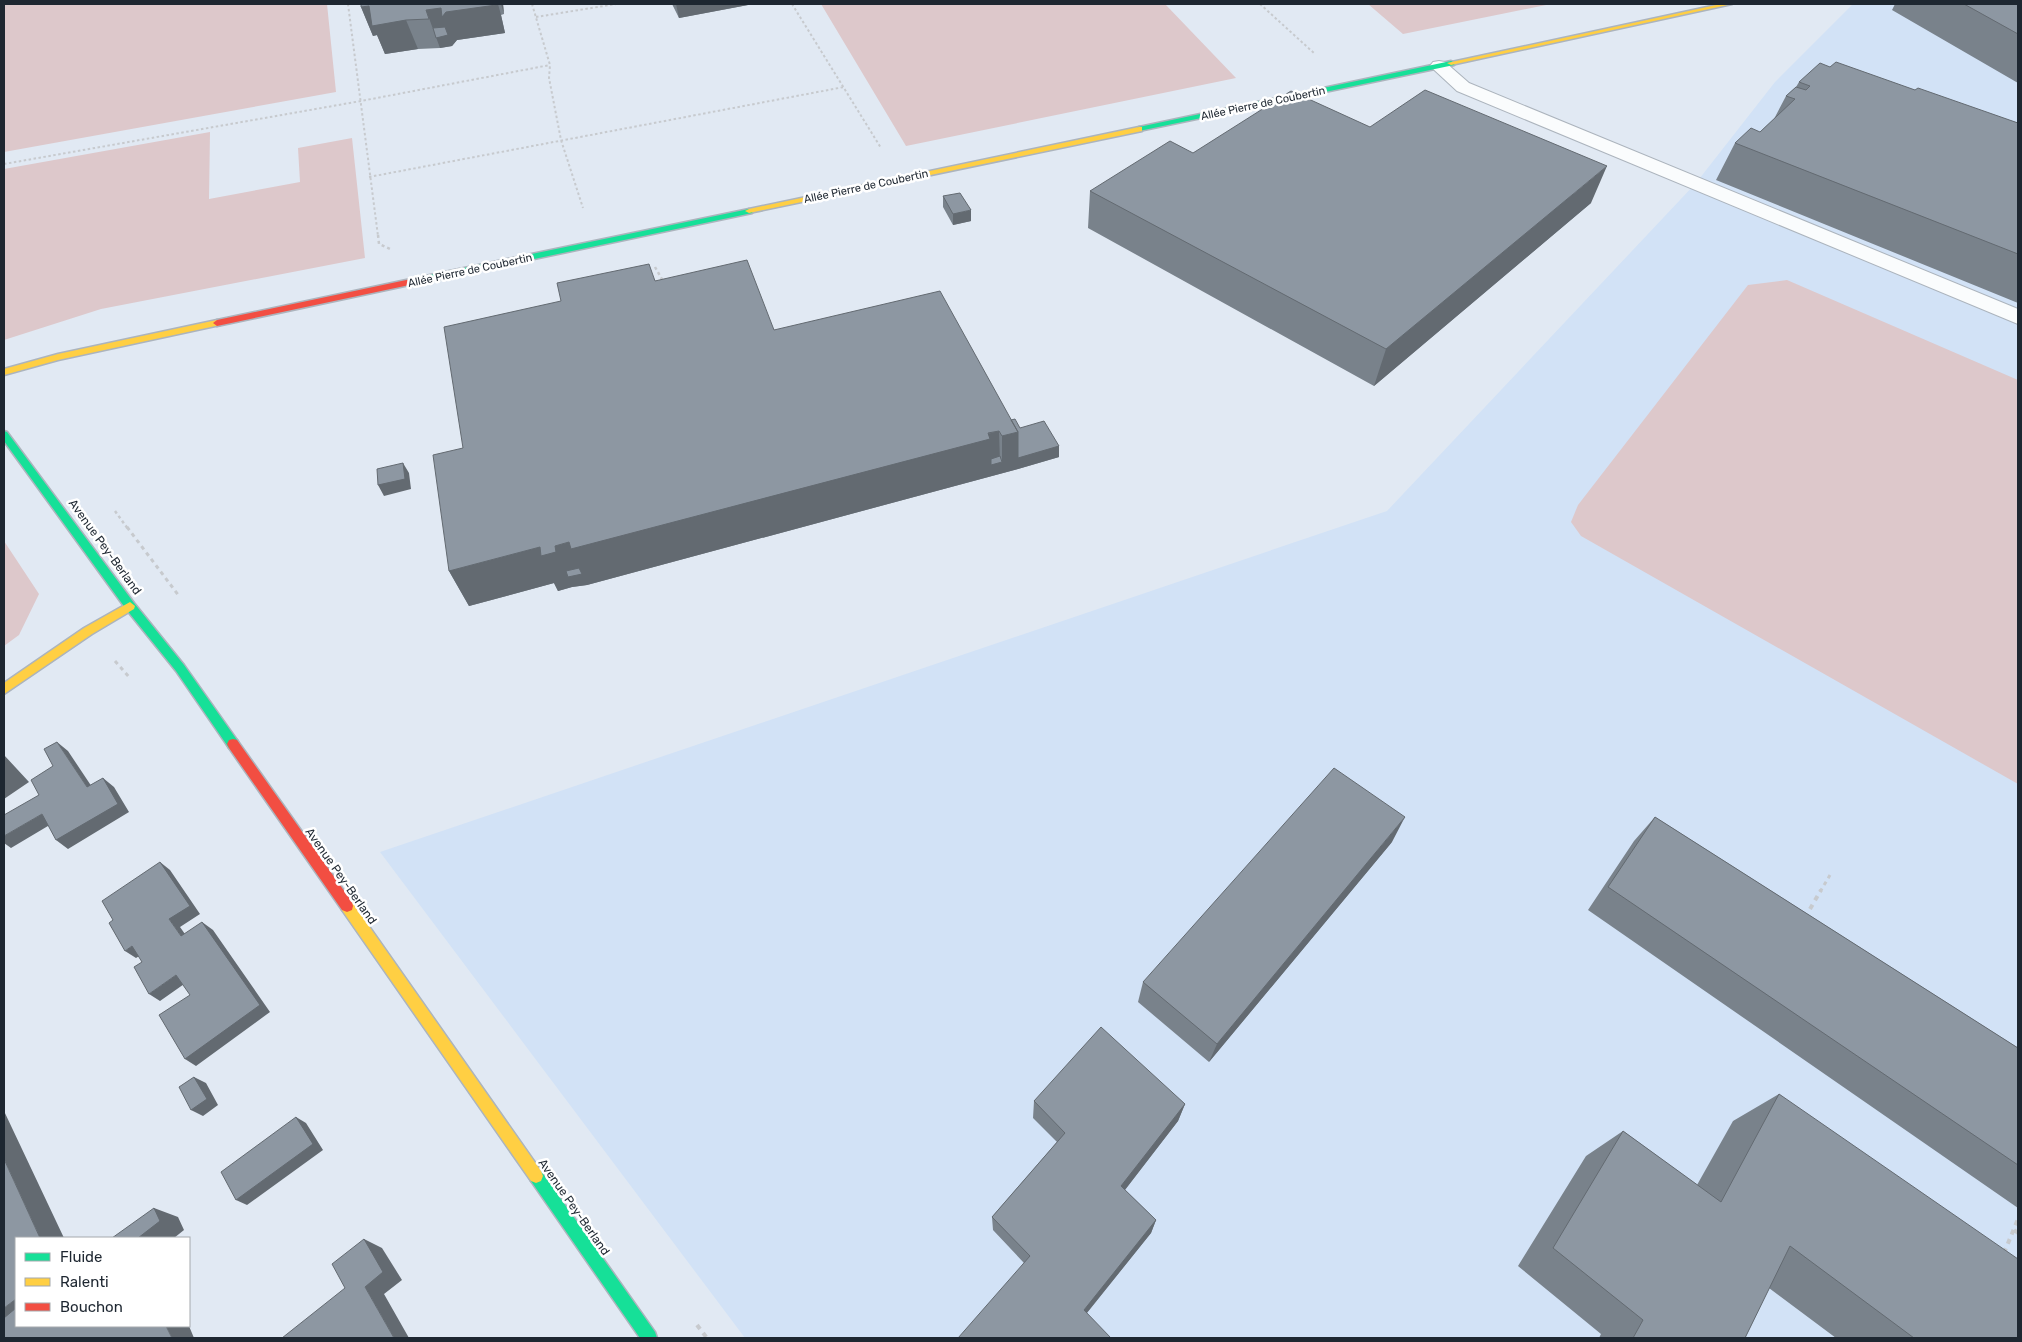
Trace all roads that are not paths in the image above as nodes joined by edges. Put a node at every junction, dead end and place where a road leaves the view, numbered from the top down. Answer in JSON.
{"nodes":[{"id":1,"x":1730,"y":4,"type":"edge"},
{"id":2,"x":1439,"y":66,"type":"junction"},
{"id":3,"x":2018,"y":317,"type":"edge"},
{"id":4,"x":4,"y":372,"type":"edge"},
{"id":5,"x":4,"y":434,"type":"edge"},
{"id":6,"x":130,"y":606,"type":"junction"},
{"id":7,"x":4,"y":689,"type":"edge"},
{"id":8,"x":649,"y":1338,"type":"edge"}],
"edges":[{"from":1,"to":2,"type":"street","name":"Allée Pierre de Coubertin"},
{"from":2,"to":3,"type":"lane"},
{"from":2,"to":4,"type":"street","name":"Allée Pierre de Coubertin"},
{"from":5,"to":6,"type":"street","name":"Avenue Pey-Berland"},
{"from":6,"to":7,"type":"street"},
{"from":6,"to":8,"type":"street","name":"Avenue Pey-Berland"}]}
